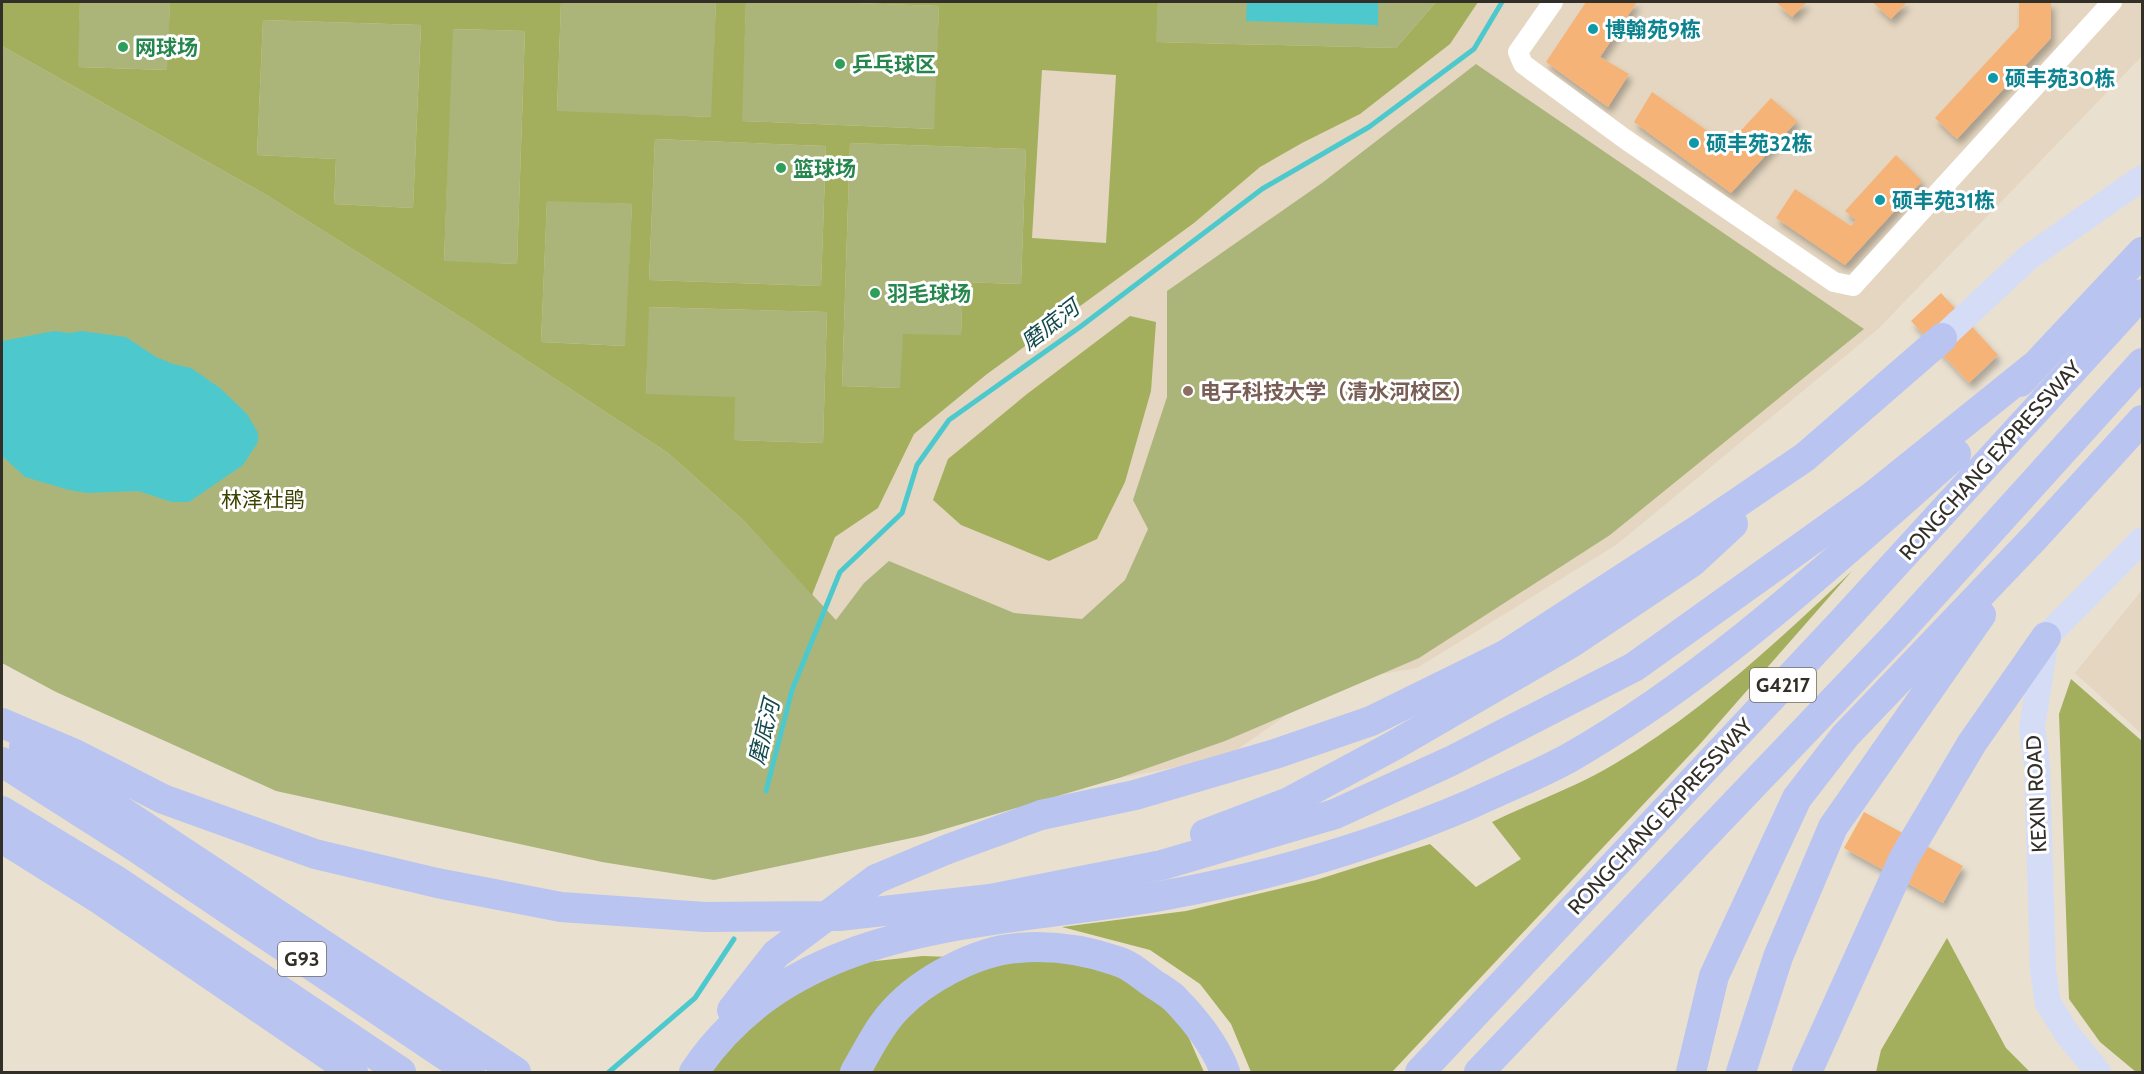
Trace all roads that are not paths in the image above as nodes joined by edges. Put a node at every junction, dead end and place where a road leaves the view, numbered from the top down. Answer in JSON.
{"nodes":[{"id":1,"x":1553,"y":2,"type":"edge"},
{"id":2,"x":2112,"y":2,"type":"edge"},
{"id":3,"x":2142,"y":178,"type":"edge"},
{"id":4,"x":2142,"y":252,"type":"edge"},
{"id":5,"x":2142,"y":294,"type":"edge"},
{"id":6,"x":1942,"y":338,"type":"joint"},
{"id":7,"x":2142,"y":363,"type":"edge"},
{"id":8,"x":2032,"y":368,"type":"junction"},
{"id":9,"x":2142,"y":420,"type":"edge"},
{"id":10,"x":1805,"y":457,"type":"junction"},
{"id":11,"x":2036,"y":536,"type":"junction"},
{"id":12,"x":2142,"y":540,"type":"edge"},
{"id":13,"x":2046,"y":637,"type":"junction"},
{"id":14,"x":2,"y":723,"type":"edge"},
{"id":15,"x":2,"y":732,"type":"edge"},
{"id":16,"x":2,"y":762,"type":"edge"},
{"id":17,"x":2,"y":811,"type":"edge"},
{"id":18,"x":140,"y":836,"type":"junction"},
{"id":19,"x":2,"y":838,"type":"edge"},
{"id":20,"x":1904,"y":858,"type":"junction"},
{"id":21,"x":107,"y":890,"type":"junction"},
{"id":22,"x":990,"y":899,"type":"junction"},
{"id":23,"x":353,"y":1072,"type":"edge"},
{"id":24,"x":402,"y":1072,"type":"edge"},
{"id":25,"x":470,"y":1072,"type":"edge"},
{"id":26,"x":516,"y":1072,"type":"edge"},
{"id":27,"x":693,"y":1072,"type":"edge"},
{"id":28,"x":855,"y":1072,"type":"edge"},
{"id":29,"x":1225,"y":1072,"type":"edge"},
{"id":30,"x":1420,"y":1072,"type":"edge"},
{"id":31,"x":1479,"y":1072,"type":"edge"},
{"id":32,"x":1691,"y":1072,"type":"edge"},
{"id":33,"x":1741,"y":1072,"type":"edge"},
{"id":34,"x":1807,"y":1072,"type":"edge"},
{"id":35,"x":1830,"y":1072,"type":"edge"},
{"id":36,"x":2098,"y":1072,"type":"edge"}],
"edges":[{"from":1,"to":2,"type":"street"},
{"from":3,"to":6,"type":"main road"},
{"from":4,"to":8,"type":"highway"},
{"from":5,"to":30,"type":"highway","name":"RONGCHANG EXPRESSWAY","number":"G4217"},
{"from":6,"to":10,"type":"highway"},
{"from":7,"to":31,"type":"highway","number":"G4217"},
{"from":8,"to":22,"type":"highway"},
{"from":8,"to":27,"type":"highway"},
{"from":9,"to":11,"type":"highway"},
{"from":10,"to":22,"type":"highway"},
{"from":10,"to":27,"type":"highway"},
{"from":11,"to":32,"type":"highway"},
{"from":11,"to":33,"type":"highway"},
{"from":12,"to":13,"type":"main road"},
{"from":13,"to":20,"type":"highway"},
{"from":13,"to":36,"type":"main road","name":"KEXIN ROAD"},
{"from":14,"to":22,"type":"highway"},
{"from":15,"to":18,"type":"highway"},
{"from":16,"to":18,"type":"highway","number":"G93"},
{"from":17,"to":21,"type":"highway","number":"G93"},
{"from":18,"to":25,"type":"highway","number":"G93"},
{"from":18,"to":26,"type":"highway"},
{"from":19,"to":21,"type":"highway"},
{"from":20,"to":34,"type":"highway"},
{"from":20,"to":35,"type":"highway"},
{"from":21,"to":23,"type":"highway"},
{"from":21,"to":24,"type":"highway","number":"G93"},
{"from":28,"to":29,"type":"highway"}]}
